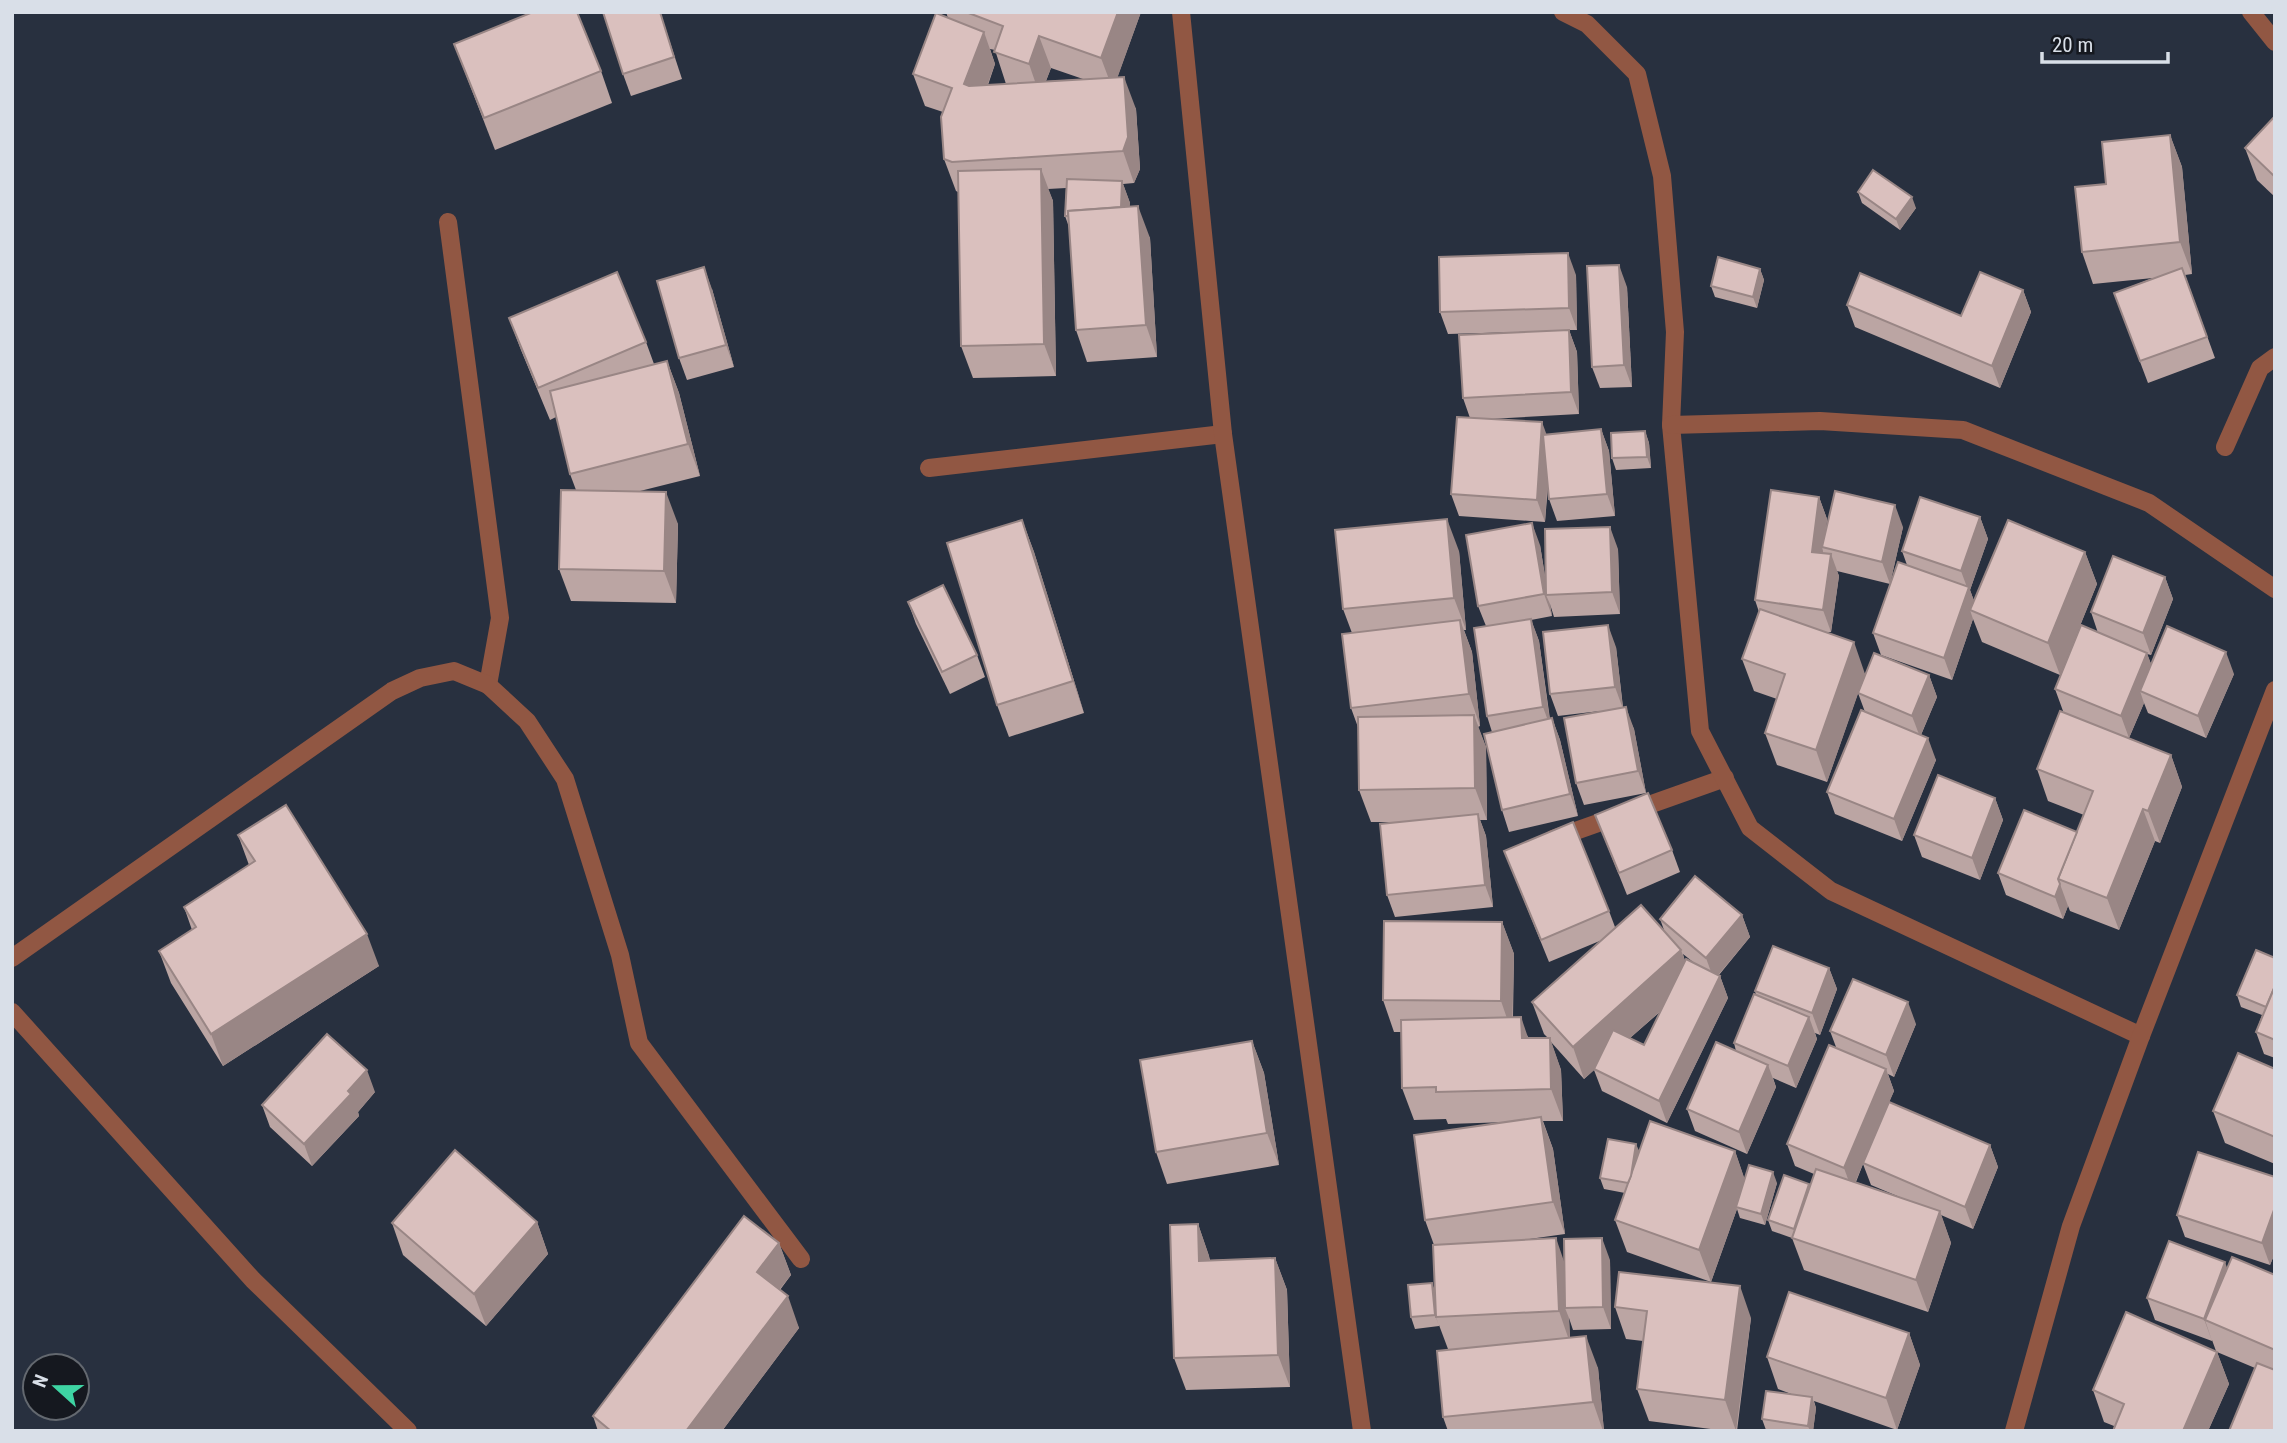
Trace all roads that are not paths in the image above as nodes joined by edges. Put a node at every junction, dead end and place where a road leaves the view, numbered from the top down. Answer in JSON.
{"nodes":[{"id":1,"x":1181,"y":12,"type":"edge"},
{"id":2,"x":1563,"y":12,"type":"edge"},
{"id":3,"x":2251,"y":12,"type":"edge"},
{"id":4,"x":2275,"y":42,"type":"edge"},
{"id":5,"x":448,"y":222,"type":"dead end"},
{"id":6,"x":2275,"y":358,"type":"edge"},
{"id":7,"x":1671,"y":425,"type":"junction"},
{"id":8,"x":1223,"y":434,"type":"junction"},
{"id":9,"x":2225,"y":447,"type":"dead end"},
{"id":10,"x":929,"y":468,"type":"dead end"},
{"id":11,"x":2275,"y":589,"type":"edge"},
{"id":12,"x":488,"y":685,"type":"junction"},
{"id":13,"x":2275,"y":690,"type":"edge"},
{"id":14,"x":1725,"y":778,"type":"junction"},
{"id":15,"x":1539,"y":844,"type":"edge"},
{"id":16,"x":12,"y":958,"type":"edge"},
{"id":17,"x":12,"y":1012,"type":"edge"},
{"id":18,"x":2141,"y":1036,"type":"junction"},
{"id":19,"x":801,"y":1259,"type":"dead end"},
{"id":20,"x":408,"y":1431,"type":"edge"},
{"id":21,"x":1362,"y":1431,"type":"edge"},
{"id":22,"x":2014,"y":1431,"type":"edge"}],
"edges":[{"from":1,"to":8,"type":"street"},
{"from":2,"to":7,"type":"street"},
{"from":3,"to":4,"type":"street"},
{"from":5,"to":12,"type":"street"},
{"from":6,"to":9,"type":"street"},
{"from":7,"to":11,"type":"street"},
{"from":7,"to":14,"type":"street"},
{"from":8,"to":10,"type":"street"},
{"from":8,"to":21,"type":"street"},
{"from":12,"to":16,"type":"street"},
{"from":12,"to":19,"type":"street"},
{"from":13,"to":18,"type":"street"},
{"from":14,"to":15,"type":"street"},
{"from":14,"to":18,"type":"street"},
{"from":17,"to":20,"type":"street"},
{"from":18,"to":22,"type":"street"}]}
